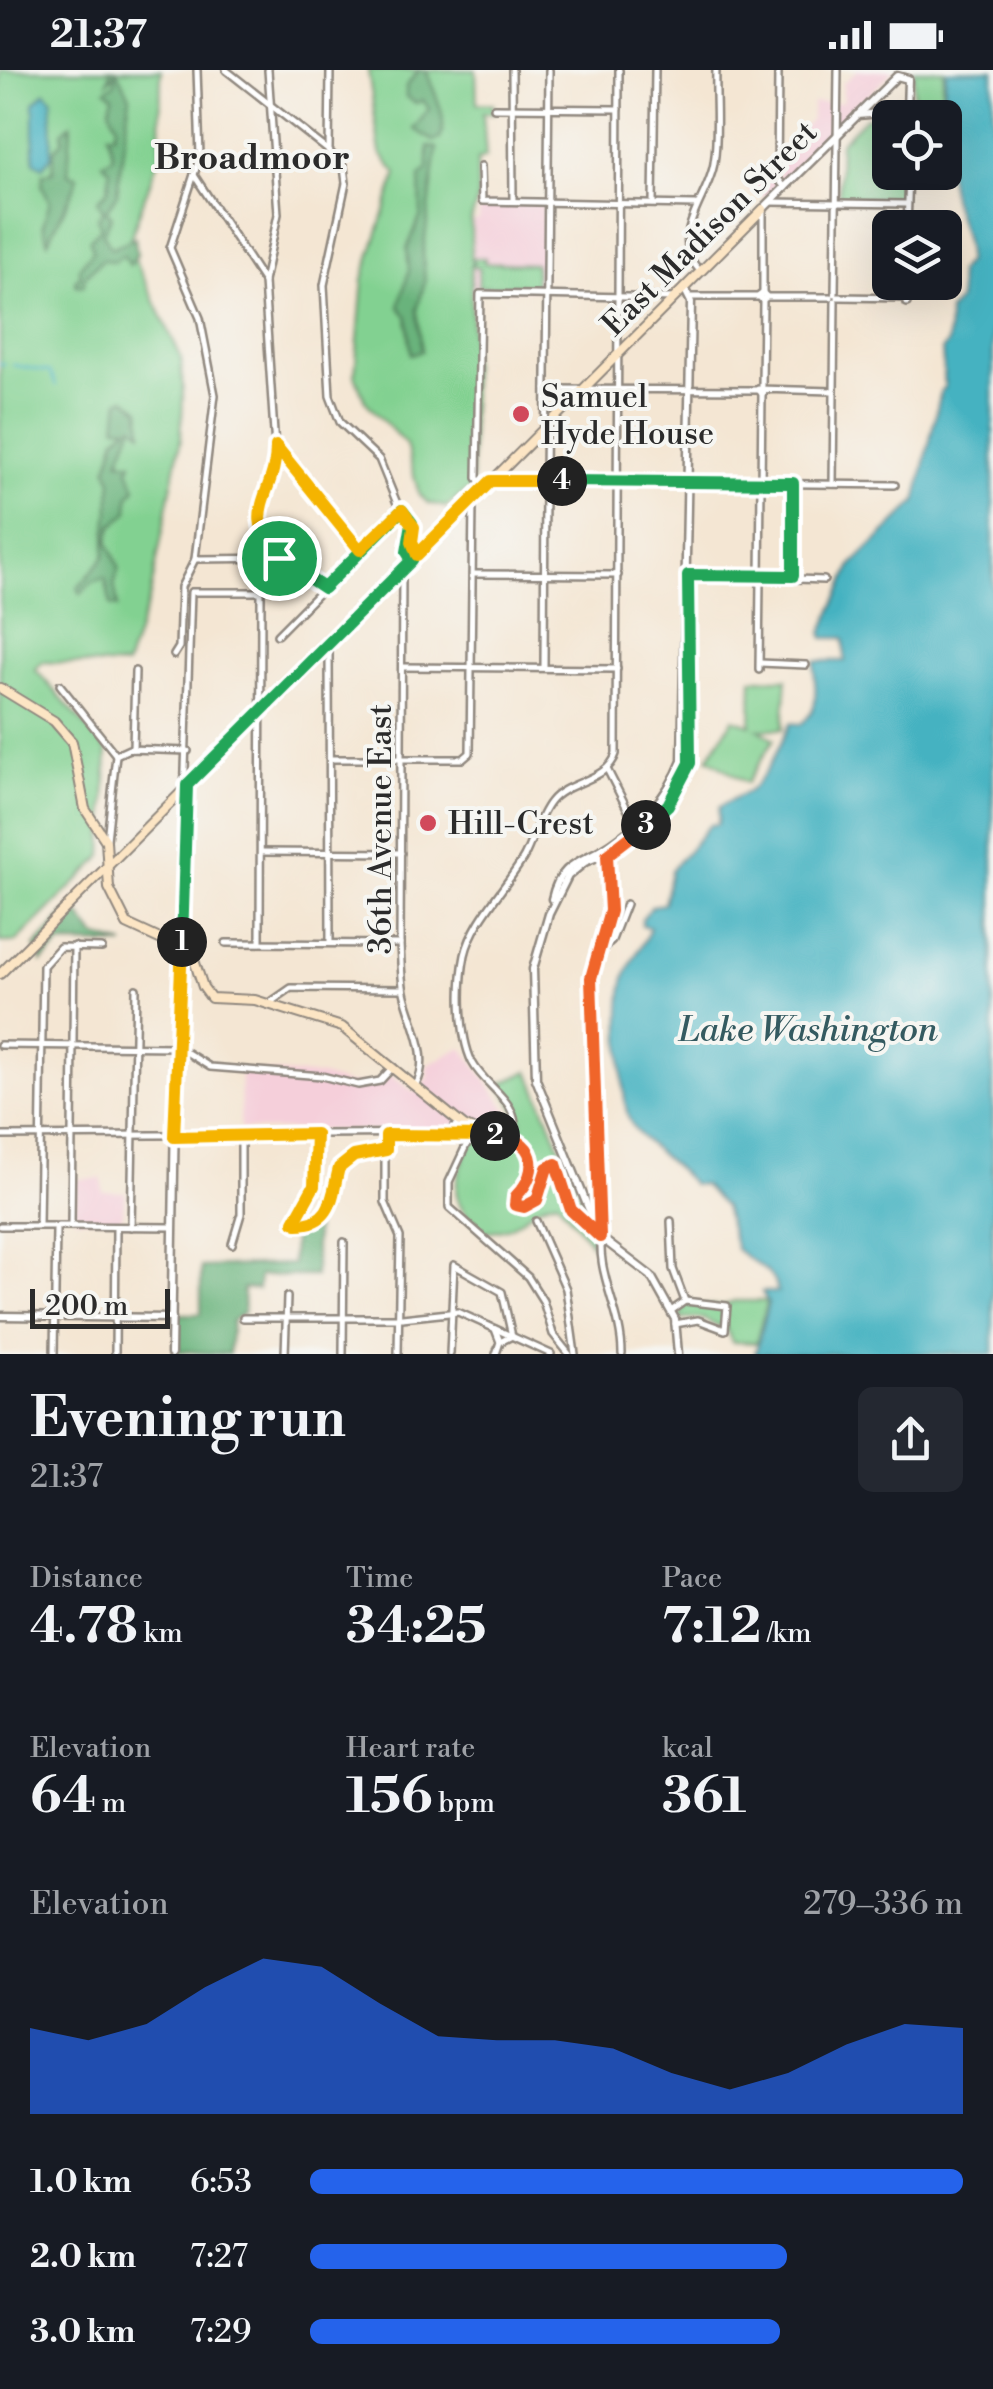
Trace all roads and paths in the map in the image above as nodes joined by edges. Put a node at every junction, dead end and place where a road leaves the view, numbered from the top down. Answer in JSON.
{"nodes":[{"id":1,"x":196,"y":70,"type":"edge"},
{"id":2,"x":226,"y":70,"type":"edge"},
{"id":3,"x":268,"y":70,"type":"edge"},
{"id":4,"x":330,"y":70,"type":"edge"},
{"id":5,"x":512,"y":70,"type":"edge"},
{"id":6,"x":548,"y":70,"type":"edge"},
{"id":7,"x":619,"y":70,"type":"edge"},
{"id":8,"x":655,"y":70,"type":"edge"},
{"id":9,"x":716,"y":70,"type":"edge"},
{"id":10,"x":778,"y":70,"type":"edge"},
{"id":11,"x":838,"y":70,"type":"edge"},
{"id":12,"x":904,"y":74,"type":"edge"},
{"id":13,"x":906,"y":100,"type":"edge"},
{"id":14,"x":871,"y":101,"type":"junction"},
{"id":15,"x":269,"y":104,"type":"junction"},
{"id":16,"x":872,"y":105,"type":"edge"},
{"id":17,"x":494,"y":108,"type":"dead end"},
{"id":18,"x":512,"y":108,"type":"junction"},
{"id":19,"x":549,"y":108,"type":"junction"},
{"id":20,"x":619,"y":109,"type":"junction"},
{"id":21,"x":872,"y":112,"type":"edge"},
{"id":22,"x":856,"y":115,"type":"junction"},
{"id":23,"x":836,"y":137,"type":"junction"},
{"id":24,"x":329,"y":151,"type":"junction"},
{"id":25,"x":481,"y":166,"type":"dead end"},
{"id":26,"x":194,"y":174,"type":"junction"},
{"id":27,"x":784,"y":188,"type":"junction"},
{"id":28,"x":908,"y":190,"type":"edge"},
{"id":29,"x":512,"y":201,"type":"junction"},
{"id":30,"x":548,"y":202,"type":"junction"},
{"id":31,"x":620,"y":202,"type":"junction"},
{"id":32,"x":653,"y":202,"type":"junction"},
{"id":33,"x":835,"y":203,"type":"junction"},
{"id":34,"x":907,"y":204,"type":"junction"},
{"id":35,"x":695,"y":205,"type":"junction"},
{"id":36,"x":766,"y":206,"type":"junction"},
{"id":37,"x":907,"y":210,"type":"edge"},
{"id":38,"x":700,"y":271,"type":"junction"},
{"id":39,"x":264,"y":282,"type":"junction"},
{"id":40,"x":684,"y":288,"type":"junction"},
{"id":41,"x":547,"y":295,"type":"junction"},
{"id":42,"x":618,"y":295,"type":"junction"},
{"id":43,"x":763,"y":296,"type":"junction"},
{"id":44,"x":691,"y":297,"type":"junction"},
{"id":45,"x":835,"y":297,"type":"junction"},
{"id":46,"x":674,"y":298,"type":"junction"},
{"id":47,"x":872,"y":299,"type":"edge"},
{"id":48,"x":618,"y":354,"type":"junction"},
{"id":49,"x":584,"y":388,"type":"junction"},
{"id":50,"x":546,"y":389,"type":"junction"},
{"id":51,"x":618,"y":389,"type":"junction"},
{"id":52,"x":690,"y":390,"type":"junction"},
{"id":53,"x":762,"y":390,"type":"junction"},
{"id":54,"x":833,"y":391,"type":"junction"},
{"id":55,"x":545,"y":427,"type":"junction"},
{"id":56,"x":276,"y":446,"type":"junction"},
{"id":57,"x":545,"y":481,"type":"junction"},
{"id":58,"x":617,"y":482,"type":"junction"},
{"id":59,"x":689,"y":482,"type":"junction"},
{"id":60,"x":761,"y":483,"type":"junction"},
{"id":61,"x":793,"y":483,"type":"junction"},
{"id":62,"x":488,"y":484,"type":"junction"},
{"id":63,"x":833,"y":484,"type":"junction"},
{"id":64,"x":895,"y":484,"type":"dead end"},
{"id":65,"x":473,"y":499,"type":"junction"},
{"id":66,"x":402,"y":510,"type":"junction"},
{"id":67,"x":360,"y":550,"type":"junction"},
{"id":68,"x":195,"y":558,"type":"junction"},
{"id":69,"x":279,"y":558,"type":"junction"},
{"id":70,"x":415,"y":558,"type":"junction"},
{"id":71,"x":402,"y":570,"type":"junction"},
{"id":72,"x":473,"y":574,"type":"junction"},
{"id":73,"x":544,"y":575,"type":"junction"},
{"id":74,"x":618,"y":575,"type":"junction"},
{"id":75,"x":688,"y":575,"type":"junction"},
{"id":76,"x":761,"y":576,"type":"junction"},
{"id":77,"x":793,"y":576,"type":"junction"},
{"id":78,"x":824,"y":580,"type":"dead end"},
{"id":79,"x":324,"y":588,"type":"junction"},
{"id":80,"x":276,"y":636,"type":"dead end"},
{"id":81,"x":329,"y":644,"type":"junction"},
{"id":82,"x":174,"y":655,"type":"dead end"},
{"id":83,"x":806,"y":664,"type":"dead end"},
{"id":84,"x":402,"y":667,"type":"junction"},
{"id":85,"x":472,"y":667,"type":"junction"},
{"id":86,"x":544,"y":667,"type":"junction"},
{"id":87,"x":617,"y":669,"type":"junction"},
{"id":88,"x":135,"y":671,"type":"dead end"},
{"id":89,"x":688,"y":684,"type":"junction"},
{"id":90,"x":60,"y":686,"type":"dead end"},
{"id":91,"x":0,"y":688,"type":"edge"},
{"id":92,"x":261,"y":711,"type":"junction"},
{"id":93,"x":134,"y":750,"type":"junction"},
{"id":94,"x":188,"y":751,"type":"junction"},
{"id":95,"x":116,"y":755,"type":"junction"},
{"id":96,"x":330,"y":759,"type":"junction"},
{"id":97,"x":402,"y":759,"type":"junction"},
{"id":98,"x":606,"y":769,"type":"junction"},
{"id":99,"x":187,"y":785,"type":"junction"},
{"id":100,"x":635,"y":824,"type":"junction"},
{"id":101,"x":106,"y":841,"type":"junction"},
{"id":102,"x":130,"y":842,"type":"junction"},
{"id":103,"x":262,"y":852,"type":"junction"},
{"id":104,"x":330,"y":853,"type":"junction"},
{"id":105,"x":401,"y":853,"type":"junction"},
{"id":106,"x":607,"y":855,"type":"junction"},
{"id":107,"x":108,"y":865,"type":"junction"},
{"id":108,"x":90,"y":884,"type":"junction"},
{"id":109,"x":110,"y":888,"type":"junction"},
{"id":110,"x":626,"y":904,"type":"dead end"},
{"id":111,"x":549,"y":914,"type":"junction"},
{"id":112,"x":226,"y":942,"type":"dead end"},
{"id":113,"x":260,"y":943,"type":"junction"},
{"id":114,"x":330,"y":943,"type":"junction"},
{"id":115,"x":400,"y":944,"type":"junction"},
{"id":116,"x":74,"y":946,"type":"junction"},
{"id":117,"x":179,"y":946,"type":"junction"},
{"id":118,"x":102,"y":948,"type":"dead end"},
{"id":119,"x":596,"y":954,"type":"junction"},
{"id":120,"x":0,"y":974,"type":"edge"},
{"id":121,"x":136,"y":989,"type":"dead end"},
{"id":122,"x":403,"y":989,"type":"junction"},
{"id":123,"x":268,"y":1004,"type":"junction"},
{"id":124,"x":0,"y":1045,"type":"edge"},
{"id":125,"x":42,"y":1046,"type":"junction"},
{"id":126,"x":72,"y":1046,"type":"junction"},
{"id":127,"x":134,"y":1046,"type":"junction"},
{"id":128,"x":176,"y":1047,"type":"junction"},
{"id":129,"x":394,"y":1067,"type":"junction"},
{"id":130,"x":416,"y":1084,"type":"junction"},
{"id":131,"x":460,"y":1122,"type":"junction"},
{"id":132,"x":241,"y":1133,"type":"junction"},
{"id":133,"x":316,"y":1134,"type":"junction"},
{"id":134,"x":474,"y":1134,"type":"junction"},
{"id":135,"x":386,"y":1135,"type":"junction"},
{"id":136,"x":0,"y":1136,"type":"edge"},
{"id":137,"x":40,"y":1136,"type":"junction"},
{"id":138,"x":72,"y":1136,"type":"junction"},
{"id":139,"x":449,"y":1136,"type":"junction"},
{"id":140,"x":133,"y":1137,"type":"junction"},
{"id":141,"x":174,"y":1137,"type":"junction"},
{"id":142,"x":515,"y":1137,"type":"junction"},
{"id":143,"x":386,"y":1150,"type":"junction"},
{"id":144,"x":462,"y":1153,"type":"junction"},
{"id":145,"x":536,"y":1221,"type":"dead end"},
{"id":146,"x":671,"y":1221,"type":"dead end"},
{"id":147,"x":0,"y":1226,"type":"edge"},
{"id":148,"x":39,"y":1226,"type":"junction"},
{"id":149,"x":70,"y":1226,"type":"junction"},
{"id":150,"x":56,"y":1227,"type":"junction"},
{"id":151,"x":116,"y":1227,"type":"junction"},
{"id":152,"x":132,"y":1227,"type":"junction"},
{"id":153,"x":173,"y":1227,"type":"junction"},
{"id":154,"x":600,"y":1237,"type":"junction"},
{"id":155,"x":344,"y":1242,"type":"dead end"},
{"id":156,"x":232,"y":1244,"type":"dead end"},
{"id":157,"x":287,"y":1297,"type":"dead end"},
{"id":158,"x":685,"y":1301,"type":"junction"},
{"id":159,"x":671,"y":1311,"type":"junction"},
{"id":160,"x":451,"y":1314,"type":"junction"},
{"id":161,"x":0,"y":1316,"type":"edge"},
{"id":162,"x":55,"y":1316,"type":"junction"},
{"id":163,"x":116,"y":1317,"type":"junction"},
{"id":164,"x":172,"y":1318,"type":"junction"},
{"id":165,"x":244,"y":1318,"type":"dead end"},
{"id":166,"x":285,"y":1318,"type":"junction"},
{"id":167,"x":344,"y":1318,"type":"junction"},
{"id":168,"x":398,"y":1318,"type":"junction"},
{"id":169,"x":676,"y":1324,"type":"junction"},
{"id":170,"x":495,"y":1328,"type":"junction"},
{"id":171,"x":554,"y":1334,"type":"junction"},
{"id":172,"x":512,"y":1336,"type":"junction"},
{"id":173,"x":560,"y":1341,"type":"junction"},
{"id":174,"x":500,"y":1342,"type":"junction"},
{"id":175,"x":54,"y":1354,"type":"edge"},
{"id":176,"x":115,"y":1354,"type":"edge"},
{"id":177,"x":172,"y":1354,"type":"edge"},
{"id":178,"x":285,"y":1354,"type":"edge"},
{"id":179,"x":343,"y":1354,"type":"edge"},
{"id":180,"x":398,"y":1354,"type":"edge"},
{"id":181,"x":450,"y":1354,"type":"edge"},
{"id":182,"x":496,"y":1354,"type":"edge"},
{"id":183,"x":553,"y":1354,"type":"edge"},
{"id":184,"x":572,"y":1354,"type":"edge"},
{"id":185,"x":622,"y":1354,"type":"edge"},
{"id":186,"x":678,"y":1354,"type":"edge"}],
"edges":[{"from":1,"to":26,"type":"street"},
{"from":2,"to":15,"type":"street"},
{"from":3,"to":15,"type":"street"},
{"from":4,"to":24,"type":"street"},
{"from":5,"to":18,"type":"street"},
{"from":6,"to":19,"type":"street"},
{"from":7,"to":20,"type":"street"},
{"from":8,"to":32,"type":"street"},
{"from":9,"to":35,"type":"street"},
{"from":10,"to":27,"type":"street"},
{"from":11,"to":23,"type":"street"},
{"from":12,"to":13,"type":"street"},
{"from":12,"to":14,"type":"street","name":"East Madison Street"},
{"from":14,"to":16,"type":"street"},
{"from":14,"to":22,"type":"street","name":"East Madison Street"},
{"from":15,"to":24,"type":"street"},
{"from":15,"to":39,"type":"street"},
{"from":17,"to":18,"type":"street"},
{"from":18,"to":19,"type":"street"},
{"from":18,"to":29,"type":"street"},
{"from":19,"to":20,"type":"street"},
{"from":19,"to":30,"type":"street"},
{"from":20,"to":31,"type":"street"},
{"from":21,"to":22,"type":"street"},
{"from":22,"to":23,"type":"street","name":"East Madison Street"},
{"from":23,"to":27,"type":"street","name":"East Madison Street"},
{"from":23,"to":33,"type":"street"},
{"from":24,"to":66,"type":"street"},
{"from":25,"to":29,"type":"street"},
{"from":26,"to":39,"type":"street"},
{"from":26,"to":68,"type":"street"},
{"from":27,"to":36,"type":"street","name":"East Madison Street"},
{"from":28,"to":34,"type":"street"},
{"from":29,"to":30,"type":"street"},
{"from":30,"to":31,"type":"street"},
{"from":30,"to":41,"type":"street"},
{"from":31,"to":32,"type":"street"},
{"from":31,"to":42,"type":"street"},
{"from":32,"to":35,"type":"street"},
{"from":33,"to":34,"type":"street"},
{"from":33,"to":36,"type":"street"},
{"from":33,"to":45,"type":"street"},
{"from":34,"to":37,"type":"street"},
{"from":35,"to":38,"type":"street"},
{"from":36,"to":38,"type":"main road","name":"East Madison Street"},
{"from":36,"to":43,"type":"street"},
{"from":38,"to":40,"type":"main road","name":"East Madison Street"},
{"from":39,"to":56,"type":"street"},
{"from":40,"to":44,"type":"street"},
{"from":40,"to":46,"type":"main road","name":"East Madison Street"},
{"from":41,"to":42,"type":"street"},
{"from":41,"to":50,"type":"street"},
{"from":41,"to":62,"type":"street"},
{"from":42,"to":46,"type":"street"},
{"from":42,"to":48,"type":"street"},
{"from":43,"to":44,"type":"street"},
{"from":43,"to":45,"type":"street"},
{"from":43,"to":53,"type":"street"},
{"from":44,"to":52,"type":"street"},
{"from":45,"to":47,"type":"street"},
{"from":45,"to":54,"type":"street"},
{"from":46,"to":48,"type":"main road","name":"East Madison Street"},
{"from":48,"to":49,"type":"main road","name":"East Madison Street"},
{"from":48,"to":51,"type":"street"},
{"from":49,"to":50,"type":"street"},
{"from":49,"to":51,"type":"street"},
{"from":49,"to":55,"type":"main road","name":"East Madison Street"},
{"from":50,"to":55,"type":"street"},
{"from":51,"to":52,"type":"street"},
{"from":51,"to":58,"type":"street"},
{"from":52,"to":53,"type":"street"},
{"from":52,"to":59,"type":"street"},
{"from":53,"to":54,"type":"street"},
{"from":53,"to":60,"type":"street"},
{"from":54,"to":63,"type":"street"},
{"from":55,"to":57,"type":"street"},
{"from":55,"to":62,"type":"main road","name":"East Madison Street"},
{"from":56,"to":67,"type":"street"},
{"from":56,"to":69,"type":"street"},
{"from":57,"to":58,"type":"street"},
{"from":57,"to":62,"type":"street"},
{"from":57,"to":73,"type":"street"},
{"from":58,"to":59,"type":"street"},
{"from":58,"to":74,"type":"street"},
{"from":59,"to":60,"type":"street"},
{"from":59,"to":75,"type":"street"},
{"from":60,"to":61,"type":"street"},
{"from":60,"to":76,"type":"street"},
{"from":61,"to":63,"type":"street"},
{"from":61,"to":77,"type":"street"},
{"from":62,"to":65,"type":"main road","name":"East Madison Street"},
{"from":63,"to":64,"type":"street"},
{"from":65,"to":70,"type":"main road","name":"East Madison Street"},
{"from":65,"to":72,"type":"street"},
{"from":66,"to":67,"type":"street"},
{"from":66,"to":70,"type":"street"},
{"from":67,"to":79,"type":"street"},
{"from":68,"to":69,"type":"street"},
{"from":68,"to":82,"type":"street"},
{"from":69,"to":79,"type":"street"},
{"from":70,"to":71,"type":"main road","name":"East Madison Street"},
{"from":71,"to":81,"type":"main road","name":"East Madison Street"},
{"from":71,"to":84,"type":"street","name":"36th Avenue East"},
{"from":72,"to":73,"type":"street"},
{"from":72,"to":85,"type":"street"},
{"from":73,"to":74,"type":"street"},
{"from":73,"to":86,"type":"street"},
{"from":74,"to":87,"type":"street"},
{"from":75,"to":76,"type":"street"},
{"from":75,"to":89,"type":"street"},
{"from":76,"to":77,"type":"street"},
{"from":76,"to":83,"type":"street"},
{"from":77,"to":78,"type":"street"},
{"from":79,"to":80,"type":"street"},
{"from":81,"to":92,"type":"main road","name":"East Madison Street"},
{"from":81,"to":96,"type":"street"},
{"from":84,"to":85,"type":"street"},
{"from":84,"to":97,"type":"street","name":"36th Avenue East"},
{"from":85,"to":86,"type":"street"},
{"from":85,"to":97,"type":"street"},
{"from":86,"to":87,"type":"street"},
{"from":87,"to":98,"type":"street"},
{"from":88,"to":93,"type":"street"},
{"from":89,"to":100,"type":"street"},
{"from":89,"to":106,"type":"street"},
{"from":90,"to":95,"type":"street"},
{"from":91,"to":101,"type":"main road"},
{"from":92,"to":94,"type":"street"},
{"from":92,"to":99,"type":"main road","name":"East Madison Street"},
{"from":92,"to":103,"type":"street"},
{"from":93,"to":94,"type":"street"},
{"from":93,"to":95,"type":"street"},
{"from":94,"to":99,"type":"street"},
{"from":95,"to":101,"type":"street"},
{"from":96,"to":97,"type":"street"},
{"from":96,"to":104,"type":"street"},
{"from":97,"to":105,"type":"street","name":"36th Avenue East"},
{"from":98,"to":100,"type":"street"},
{"from":98,"to":142,"type":"street"},
{"from":99,"to":102,"type":"main road","name":"East Madison Street"},
{"from":99,"to":117,"type":"street"},
{"from":100,"to":111,"type":"street"},
{"from":101,"to":102,"type":"main road"},
{"from":101,"to":107,"type":"main road"},
{"from":102,"to":107,"type":"main road","name":"East Madison Street"},
{"from":103,"to":104,"type":"street"},
{"from":103,"to":113,"type":"street"},
{"from":104,"to":105,"type":"street"},
{"from":104,"to":114,"type":"street"},
{"from":105,"to":115,"type":"street","name":"36th Avenue East"},
{"from":106,"to":111,"type":"street"},
{"from":106,"to":119,"type":"street"},
{"from":107,"to":108,"type":"main road","name":"East Madison Street"},
{"from":107,"to":109,"type":"main road"},
{"from":108,"to":109,"type":"main road"},
{"from":108,"to":120,"type":"main road","name":"East Madison Street"},
{"from":109,"to":117,"type":"main road"},
{"from":110,"to":119,"type":"street"},
{"from":111,"to":154,"type":"street"},
{"from":112,"to":113,"type":"street"},
{"from":113,"to":114,"type":"street"},
{"from":114,"to":115,"type":"street"},
{"from":115,"to":122,"type":"street","name":"36th Avenue East"},
{"from":116,"to":118,"type":"street"},
{"from":116,"to":125,"type":"street"},
{"from":116,"to":126,"type":"street"},
{"from":117,"to":123,"type":"main road"},
{"from":117,"to":128,"type":"street"},
{"from":119,"to":154,"type":"street"},
{"from":121,"to":127,"type":"street"},
{"from":122,"to":123,"type":"street"},
{"from":122,"to":130,"type":"street","name":"36th Avenue East"},
{"from":123,"to":129,"type":"main road"},
{"from":124,"to":125,"type":"street"},
{"from":125,"to":126,"type":"street"},
{"from":125,"to":137,"type":"street"},
{"from":126,"to":127,"type":"street"},
{"from":126,"to":138,"type":"street"},
{"from":127,"to":128,"type":"street"},
{"from":127,"to":140,"type":"street"},
{"from":128,"to":129,"type":"street"},
{"from":128,"to":141,"type":"street"},
{"from":129,"to":130,"type":"main road"},
{"from":130,"to":131,"type":"main road"},
{"from":131,"to":134,"type":"main road"},
{"from":131,"to":139,"type":"street"},
{"from":132,"to":133,"type":"street"},
{"from":132,"to":141,"type":"street"},
{"from":132,"to":156,"type":"street"},
{"from":133,"to":135,"type":"street"},
{"from":133,"to":143,"type":"street"},
{"from":134,"to":139,"type":"street"},
{"from":134,"to":142,"type":"main road"},
{"from":134,"to":144,"type":"street"},
{"from":135,"to":139,"type":"street"},
{"from":135,"to":143,"type":"street"},
{"from":136,"to":137,"type":"street"},
{"from":137,"to":138,"type":"street"},
{"from":137,"to":148,"type":"street"},
{"from":138,"to":140,"type":"street"},
{"from":138,"to":149,"type":"street"},
{"from":139,"to":144,"type":"street"},
{"from":140,"to":141,"type":"street"},
{"from":140,"to":152,"type":"street"},
{"from":141,"to":153,"type":"street"},
{"from":142,"to":154,"type":"main road"},
{"from":143,"to":168,"type":"street"},
{"from":144,"to":171,"type":"street"},
{"from":145,"to":184,"type":"street"},
{"from":146,"to":158,"type":"street"},
{"from":147,"to":148,"type":"street"},
{"from":148,"to":150,"type":"street"},
{"from":149,"to":150,"type":"street"},
{"from":149,"to":151,"type":"street"},
{"from":150,"to":162,"type":"street"},
{"from":151,"to":152,"type":"street"},
{"from":151,"to":163,"type":"street"},
{"from":152,"to":153,"type":"street"},
{"from":153,"to":164,"type":"street"},
{"from":154,"to":159,"type":"street"},
{"from":154,"to":185,"type":"street"},
{"from":155,"to":167,"type":"street"},
{"from":157,"to":166,"type":"street"},
{"from":158,"to":159,"type":"street"},
{"from":158,"to":169,"type":"street"},
{"from":159,"to":169,"type":"street"},
{"from":160,"to":168,"type":"street"},
{"from":160,"to":170,"type":"street"},
{"from":160,"to":172,"type":"street"},
{"from":160,"to":181,"type":"street"},
{"from":161,"to":162,"type":"street"},
{"from":162,"to":163,"type":"street"},
{"from":162,"to":175,"type":"street"},
{"from":163,"to":164,"type":"street"},
{"from":163,"to":176,"type":"street"},
{"from":164,"to":177,"type":"street"},
{"from":165,"to":166,"type":"street"},
{"from":166,"to":167,"type":"street"},
{"from":166,"to":178,"type":"street"},
{"from":167,"to":168,"type":"street"},
{"from":167,"to":179,"type":"street"},
{"from":168,"to":180,"type":"street"},
{"from":169,"to":186,"type":"street"},
{"from":170,"to":172,"type":"street"},
{"from":170,"to":174,"type":"street"},
{"from":171,"to":173,"type":"street"},
{"from":171,"to":183,"type":"street"},
{"from":172,"to":174,"type":"street"},
{"from":172,"to":183,"type":"street"},
{"from":173,"to":183,"type":"street"},
{"from":173,"to":184,"type":"street"},
{"from":174,"to":182,"type":"street"}]}
